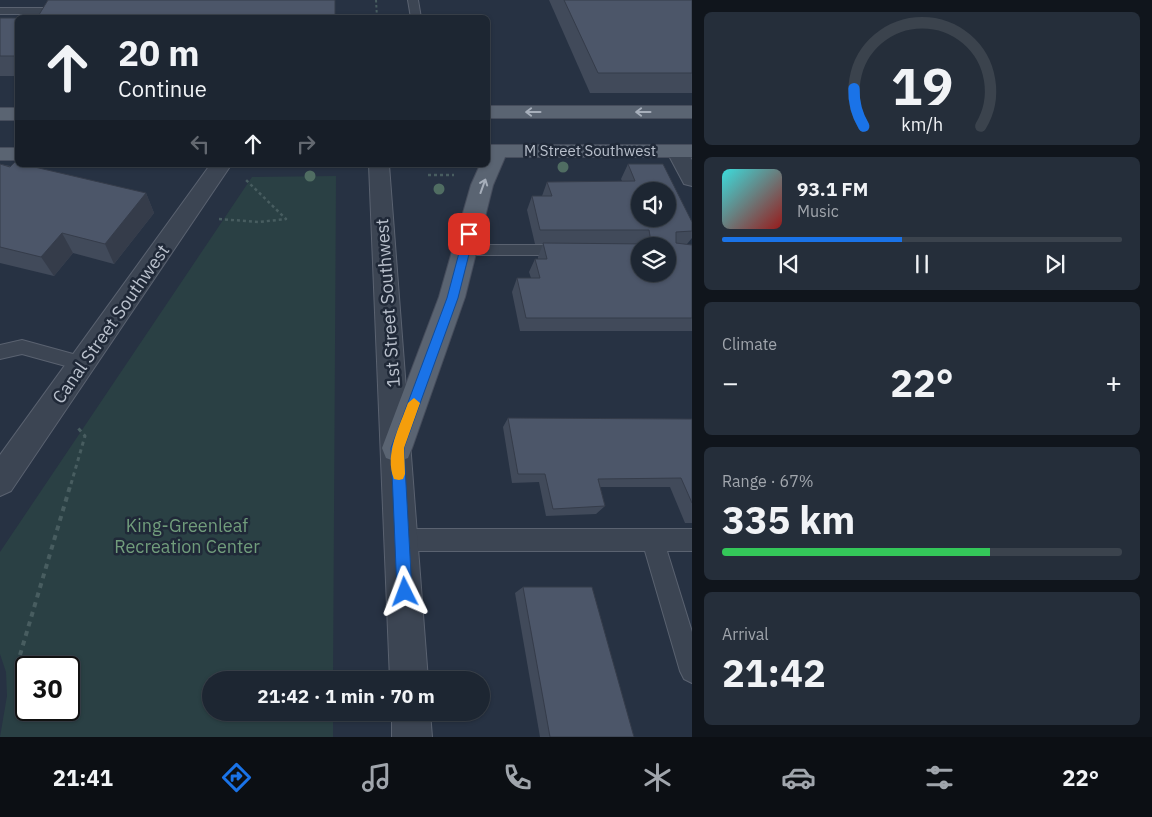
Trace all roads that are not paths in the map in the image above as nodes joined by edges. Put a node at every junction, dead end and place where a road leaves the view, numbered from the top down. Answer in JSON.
{"nodes":[{"id":1,"x":413,"y":0,"type":"edge"},
{"id":2,"x":0,"y":11,"type":"edge"},
{"id":3,"x":52,"y":11,"type":"edge"},
{"id":4,"x":416,"y":15,"type":"edge"},
{"id":5,"x":490,"y":112,"type":"edge"},
{"id":6,"x":692,"y":112,"type":"edge"},
{"id":7,"x":0,"y":114,"type":"edge"},
{"id":8,"x":15,"y":114,"type":"edge"},
{"id":9,"x":492,"y":151,"type":"edge"},
{"id":10,"x":685,"y":152,"type":"edge"},
{"id":11,"x":0,"y":154,"type":"edge"},
{"id":12,"x":15,"y":154,"type":"edge"},
{"id":13,"x":220,"y":167,"type":"edge"},
{"id":14,"x":379,"y":167,"type":"edge"},
{"id":15,"x":487,"y":167,"type":"edge"},
{"id":16,"x":692,"y":179,"type":"edge"},
{"id":17,"x":465,"y":250,"type":"junction"},
{"id":18,"x":574,"y":251,"type":"edge"},
{"id":19,"x":0,"y":352,"type":"edge"},
{"id":20,"x":84,"y":364,"type":"junction"},
{"id":21,"x":398,"y":448,"type":"junction"},
{"id":22,"x":0,"y":481,"type":"edge"},
{"id":23,"x":402,"y":540,"type":"junction"},
{"id":24,"x":653,"y":540,"type":"junction"},
{"id":25,"x":692,"y":540,"type":"edge"},
{"id":26,"x":409,"y":671,"type":"edge"},
{"id":27,"x":692,"y":671,"type":"edge"},
{"id":28,"x":411,"y":721,"type":"edge"},
{"id":29,"x":412,"y":737,"type":"edge"}],
"edges":[{"from":1,"to":4,"type":"lane"},
{"from":2,"to":3,"type":"lane"},
{"from":6,"to":5,"type":"main road","one_way":true},
{"from":7,"to":8,"type":"main road"},
{"from":9,"to":10,"type":"main road","name":"M Street Southwest"},
{"from":10,"to":16,"type":"street"},
{"from":11,"to":12,"type":"main road"},
{"from":13,"to":20,"type":"street","name":"Canal Street Southwest"},
{"from":14,"to":21,"type":"street","name":"1st Street Southwest"},
{"from":17,"to":15,"type":"main road","one_way":true},
{"from":17,"to":18,"type":"lane"},
{"from":17,"to":21,"type":"main road"},
{"from":19,"to":20,"type":"lane"},
{"from":20,"to":22,"type":"street","name":"Canal Street Southwest"},
{"from":21,"to":23,"type":"street","name":"1st Street Southwest"},
{"from":23,"to":24,"type":"lane"},
{"from":23,"to":26,"type":"street","name":"1st Street Southwest"},
{"from":24,"to":25,"type":"lane"},
{"from":24,"to":27,"type":"lane"},
{"from":28,"to":29,"type":"street"}]}
